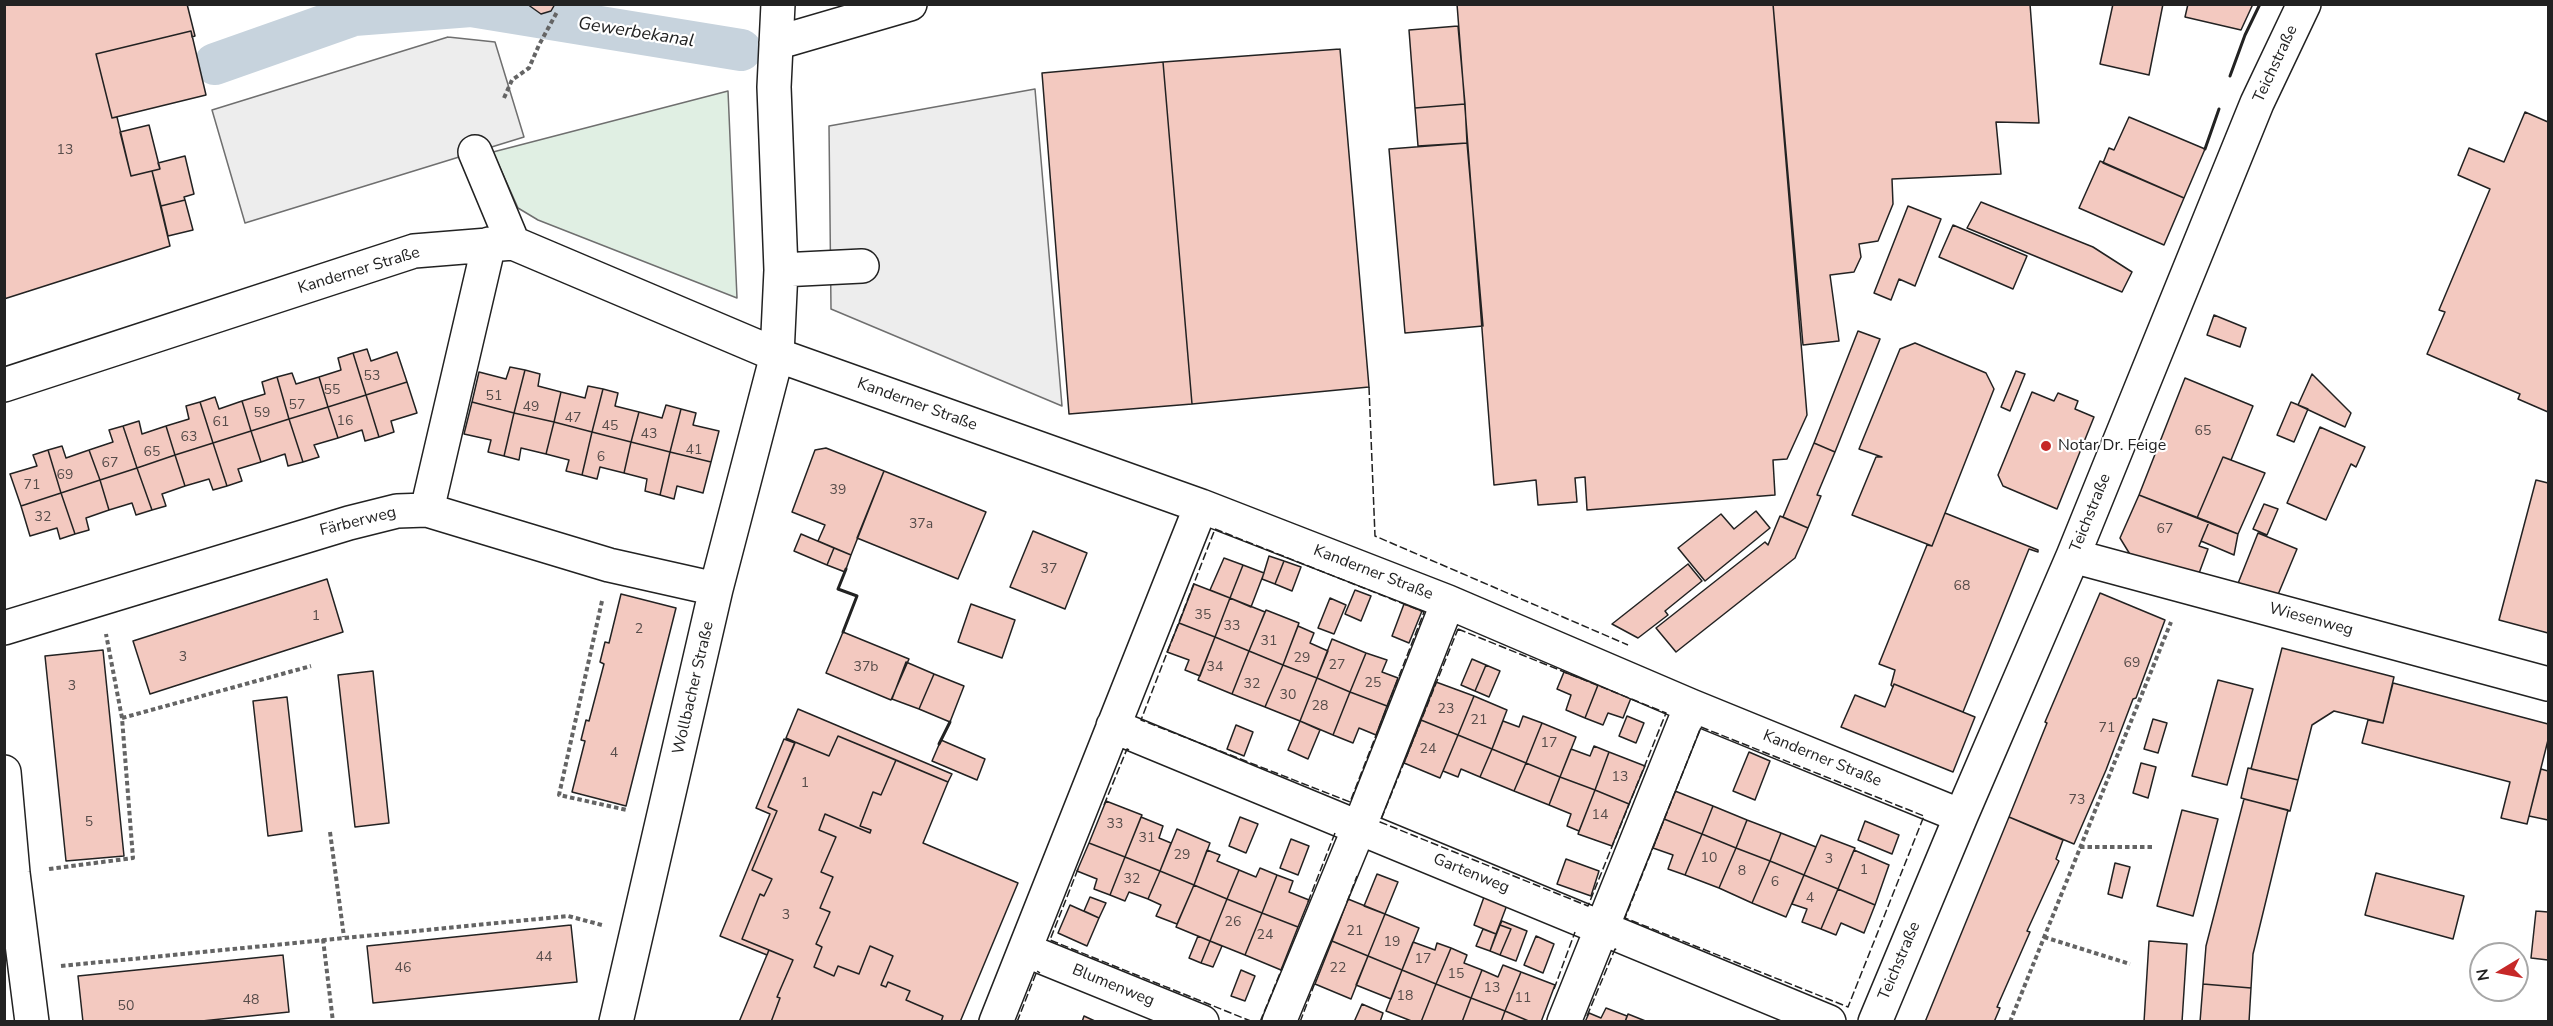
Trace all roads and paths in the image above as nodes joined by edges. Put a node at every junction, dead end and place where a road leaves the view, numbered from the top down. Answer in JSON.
{"nodes":[{"id":1,"x":778,"y":4,"type":"edge"},
{"id":2,"x":909,"y":4,"type":"edge"},
{"id":3,"x":2304,"y":4,"type":"edge"},
{"id":4,"x":557,"y":12,"type":"dead end"},
{"id":5,"x":776,"y":43,"type":"junction"},
{"id":6,"x":504,"y":98,"type":"dead end"},
{"id":7,"x":475,"y":152,"type":"dead end"},
{"id":8,"x":501,"y":243,"type":"junction"},
{"id":9,"x":862,"y":266,"type":"dead end"},
{"id":10,"x":781,"y":270,"type":"junction"},
{"id":11,"x":777,"y":356,"type":"junction"},
{"id":12,"x":4,"y":385,"type":"edge"},
{"id":13,"x":1201,"y":506,"type":"junction"},
{"id":14,"x":427,"y":510,"type":"junction"},
{"id":15,"x":2073,"y":556,"type":"junction"},
{"id":16,"x":609,"y":565,"type":"junction"},
{"id":17,"x":2186,"y":586,"type":"junction"},
{"id":18,"x":716,"y":589,"type":"junction"},
{"id":19,"x":100,"y":600,"type":"junction"},
{"id":20,"x":1448,"y":602,"type":"junction"},
{"id":21,"x":4,"y":628,"type":"edge"},
{"id":22,"x":311,"y":666,"type":"dead end"},
{"id":23,"x":2548,"y":684,"type":"edge"},
{"id":24,"x":1691,"y":706,"type":"junction"},
{"id":25,"x":122,"y":718,"type":"junction"},
{"id":26,"x":1113,"y":726,"type":"junction"},
{"id":27,"x":4,"y":772,"type":"edge"},
{"id":28,"x":1960,"y":816,"type":"junction"},
{"id":29,"x":664,"y":819,"type":"junction"},
{"id":30,"x":1359,"y":828,"type":"junction"},
{"id":31,"x":330,"y":832,"type":"dead end"},
{"id":32,"x":2080,"y":847,"type":"junction"},
{"id":33,"x":2155,"y":847,"type":"dead end"},
{"id":34,"x":13,"y":873,"type":"junction"},
{"id":35,"x":1602,"y":927,"type":"junction"},
{"id":36,"x":637,"y":934,"type":"junction"},
{"id":37,"x":344,"y":937,"type":"junction"},
{"id":38,"x":2044,"y":937,"type":"junction"},
{"id":39,"x":322,"y":939,"type":"junction"},
{"id":40,"x":1025,"y":950,"type":"junction"},
{"id":41,"x":2130,"y":964,"type":"dead end"},
{"id":42,"x":27,"y":970,"type":"junction"},
{"id":43,"x":32,"y":1022,"type":"edge"},
{"id":44,"x":333,"y":1022,"type":"edge"},
{"id":45,"x":616,"y":1022,"type":"edge"},
{"id":46,"x":996,"y":1022,"type":"edge"},
{"id":47,"x":1202,"y":1022,"type":"edge"},
{"id":48,"x":1279,"y":1022,"type":"edge"},
{"id":49,"x":1564,"y":1022,"type":"edge"},
{"id":50,"x":1830,"y":1022,"type":"edge"},
{"id":51,"x":1875,"y":1022,"type":"edge"},
{"id":52,"x":2010,"y":1022,"type":"edge"}],
"edges":[{"from":1,"to":5,"type":"street"},
{"from":2,"to":5,"type":"street"},
{"from":3,"to":15,"type":"street","name":"Teichstraße"},
{"from":4,"to":6,"type":"path"},
{"from":5,"to":10,"type":"street"},
{"from":7,"to":8,"type":"street"},
{"from":8,"to":11,"type":"street","name":"Kanderner Straße"},
{"from":8,"to":12,"type":"street","name":"Kanderner Straße"},
{"from":8,"to":14,"type":"street"},
{"from":9,"to":10,"type":"street"},
{"from":10,"to":11,"type":"street"},
{"from":11,"to":13,"type":"street","name":"Kanderner Straße"},
{"from":11,"to":18,"type":"street","name":"Wollbacher Straße"},
{"from":13,"to":20,"type":"street","name":"Kanderner Straße"},
{"from":13,"to":26,"type":"street"},
{"from":14,"to":16,"type":"street","name":"Färberweg"},
{"from":14,"to":19,"type":"street","name":"Färberweg"},
{"from":15,"to":17,"type":"street","name":"Wiesenweg"},
{"from":15,"to":28,"type":"street","name":"Teichstraße"},
{"from":16,"to":18,"type":"street","name":"Färberweg"},
{"from":16,"to":29,"type":"path"},
{"from":17,"to":23,"type":"street","name":"Wiesenweg"},
{"from":17,"to":32,"type":"path"},
{"from":18,"to":29,"type":"street","name":"Wollbacher Straße"},
{"from":19,"to":21,"type":"street","name":"Färberweg"},
{"from":19,"to":25,"type":"path"},
{"from":20,"to":24,"type":"street","name":"Kanderner Straße"},
{"from":20,"to":30,"type":"street"},
{"from":22,"to":25,"type":"path"},
{"from":24,"to":28,"type":"street","name":"Kanderner Straße"},
{"from":24,"to":35,"type":"street"},
{"from":25,"to":34,"type":"path"},
{"from":26,"to":30,"type":"street","name":"Gartenweg"},
{"from":26,"to":40,"type":"street"},
{"from":27,"to":34,"type":"street"},
{"from":28,"to":51,"type":"street","name":"Teichstraße"},
{"from":29,"to":36,"type":"street","name":"Wollbacher Straße"},
{"from":30,"to":35,"type":"street","name":"Gartenweg"},
{"from":30,"to":48,"type":"street"},
{"from":31,"to":37,"type":"path"},
{"from":32,"to":33,"type":"path"},
{"from":32,"to":38,"type":"path"},
{"from":34,"to":42,"type":"street"},
{"from":35,"to":49,"type":"street"},
{"from":35,"to":50,"type":"street","name":"Gartenweg"},
{"from":36,"to":37,"type":"path"},
{"from":36,"to":45,"type":"street","name":"Wollbacher Straße"},
{"from":37,"to":39,"type":"path"},
{"from":38,"to":41,"type":"path"},
{"from":38,"to":52,"type":"path"},
{"from":39,"to":42,"type":"path"},
{"from":39,"to":44,"type":"path"},
{"from":40,"to":46,"type":"street"},
{"from":40,"to":47,"type":"street","name":"Blumenweg"},
{"from":42,"to":43,"type":"street"}]}
